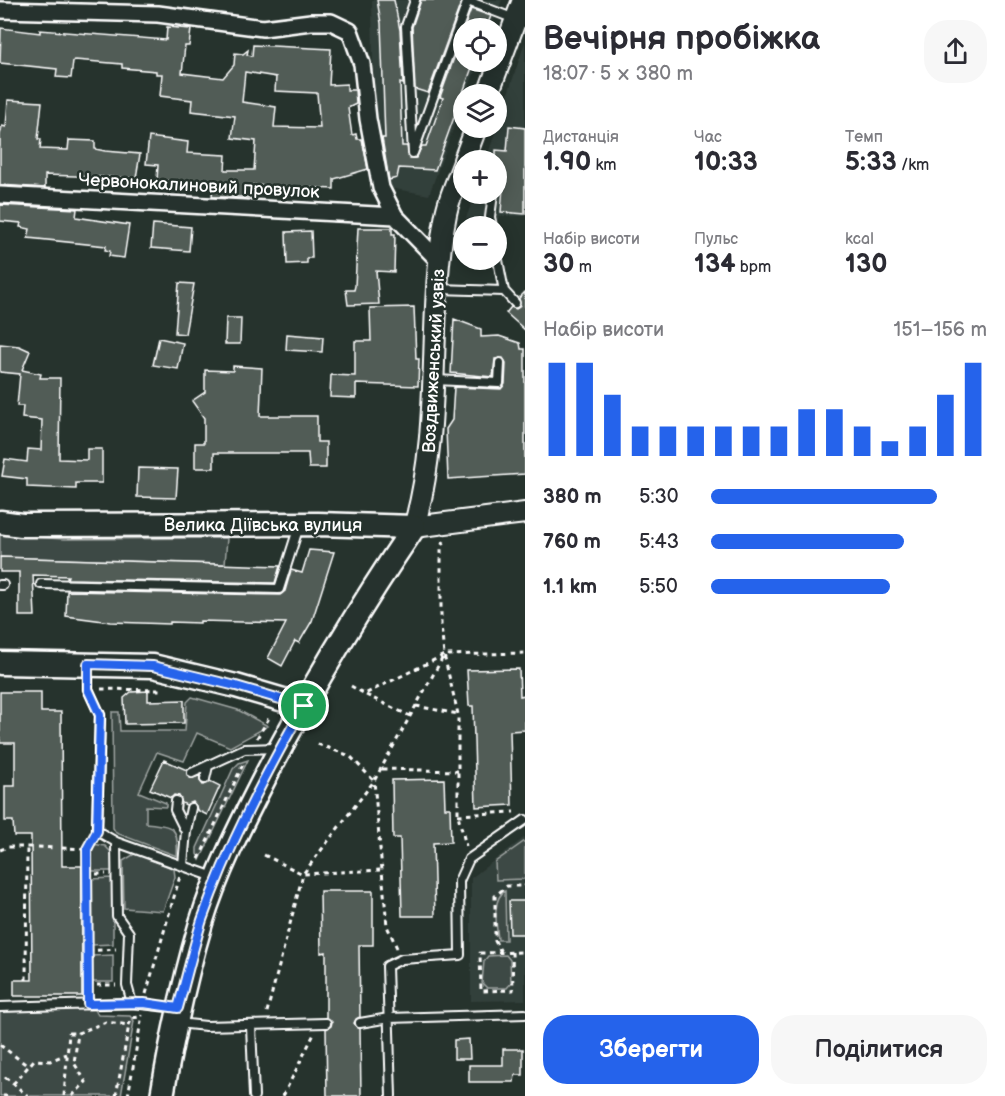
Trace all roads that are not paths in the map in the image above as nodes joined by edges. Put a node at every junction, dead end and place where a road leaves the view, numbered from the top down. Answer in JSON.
{"nodes":[{"id":1,"x":415,"y":0,"type":"edge"},
{"id":2,"x":468,"y":0,"type":"edge"},
{"id":3,"x":523,"y":0,"type":"edge"},
{"id":4,"x":157,"y":7,"type":"edge"},
{"id":5,"x":0,"y":10,"type":"edge"},
{"id":6,"x":520,"y":21,"type":"edge"},
{"id":7,"x":492,"y":84,"type":"edge"},
{"id":8,"x":453,"y":192,"type":"edge"},
{"id":9,"x":0,"y":195,"type":"edge"},
{"id":10,"x":395,"y":216,"type":"junction"},
{"id":11,"x":440,"y":261,"type":"junction"},
{"id":12,"x":500,"y":270,"type":"edge"},
{"id":13,"x":438,"y":289,"type":"junction"},
{"id":14,"x":504,"y":291,"type":"junction"},
{"id":15,"x":515,"y":303,"type":"dead end"},
{"id":16,"x":500,"y":363,"type":"dead end"},
{"id":17,"x":435,"y":380,"type":"junction"},
{"id":18,"x":525,"y":513,"type":"edge"},
{"id":19,"x":0,"y":522,"type":"edge"},
{"id":20,"x":300,"y":524,"type":"junction"},
{"id":21,"x":414,"y":526,"type":"junction"},
{"id":22,"x":41,"y":584,"type":"dead end"},
{"id":23,"x":0,"y":663,"type":"edge"},
{"id":24,"x":88,"y":664,"type":"junction"},
{"id":25,"x":304,"y":706,"type":"junction"},
{"id":26,"x":280,"y":748,"type":"junction"},
{"id":27,"x":208,"y":766,"type":"junction"},
{"id":28,"x":192,"y":773,"type":"dead end"},
{"id":29,"x":205,"y":779,"type":"dead end"},
{"id":30,"x":176,"y":801,"type":"dead end"},
{"id":31,"x":191,"y":808,"type":"dead end"},
{"id":32,"x":525,"y":820,"type":"edge"},
{"id":33,"x":186,"y":831,"type":"junction"},
{"id":34,"x":116,"y":842,"type":"junction"},
{"id":35,"x":183,"y":865,"type":"junction"},
{"id":36,"x":218,"y":879,"type":"junction"},
{"id":37,"x":132,"y":1003,"type":"junction"},
{"id":38,"x":0,"y":1007,"type":"edge"},
{"id":39,"x":525,"y":1014,"type":"edge"},
{"id":40,"x":177,"y":1015,"type":"junction"},
{"id":41,"x":389,"y":1018,"type":"junction"},
{"id":42,"x":360,"y":1023,"type":"dead end"},
{"id":43,"x":322,"y":1024,"type":"road end"},
{"id":44,"x":251,"y":1026,"type":"junction"},
{"id":45,"x":162,"y":1096,"type":"edge"},
{"id":46,"x":254,"y":1096,"type":"edge"},
{"id":47,"x":391,"y":1096,"type":"edge"}],
"edges":[{"from":1,"to":2,"type":"lane"},
{"from":2,"to":6,"type":"lane"},
{"from":3,"to":6,"type":"street"},
{"from":4,"to":5,"type":"street"},
{"from":4,"to":10,"type":"street"},
{"from":6,"to":7,"type":"street"},
{"from":8,"to":11,"type":"street","name":"Воздвиженський узвіз"},
{"from":9,"to":10,"type":"street","name":"Червонокалиновий провулок"},
{"from":10,"to":11,"type":"street"},
{"from":11,"to":13,"type":"street","name":"Воздвиженський узвіз"},
{"from":12,"to":14,"type":"lane"},
{"from":13,"to":14,"type":"lane"},
{"from":13,"to":17,"type":"street","name":"Воздвиженський узвіз"},
{"from":14,"to":15,"type":"lane"},
{"from":16,"to":17,"type":"lane"},
{"from":17,"to":21,"type":"street","name":"Воздвиженський узвіз"},
{"from":18,"to":21,"type":"street","name":"Велика Діївська вулиця"},
{"from":19,"to":20,"type":"main road","name":"Велика Діївська вулиця"},
{"from":20,"to":21,"type":"main road","name":"Велика Діївська вулиця"},
{"from":20,"to":22,"type":"lane"},
{"from":21,"to":25,"type":"main road"},
{"from":23,"to":24,"type":"main road"},
{"from":24,"to":25,"type":"main road"},
{"from":24,"to":34,"type":"lane"},
{"from":25,"to":26,"type":"main road"},
{"from":26,"to":27,"type":"lane"},
{"from":26,"to":36,"type":"main road"},
{"from":27,"to":28,"type":"lane"},
{"from":27,"to":29,"type":"lane"},
{"from":30,"to":33,"type":"lane"},
{"from":31,"to":33,"type":"lane"},
{"from":32,"to":41,"type":"lane"},
{"from":33,"to":35,"type":"lane"},
{"from":34,"to":35,"type":"lane"},
{"from":34,"to":37,"type":"lane"},
{"from":35,"to":36,"type":"lane"},
{"from":36,"to":40,"type":"main road"},
{"from":37,"to":38,"type":"lane"},
{"from":37,"to":40,"type":"lane"},
{"from":39,"to":41,"type":"lane"},
{"from":40,"to":44,"type":"lane"},
{"from":40,"to":45,"type":"main road"},
{"from":41,"to":42,"type":"lane"},
{"from":41,"to":47,"type":"lane"},
{"from":43,"to":44,"type":"lane"},
{"from":44,"to":46,"type":"lane"}]}
